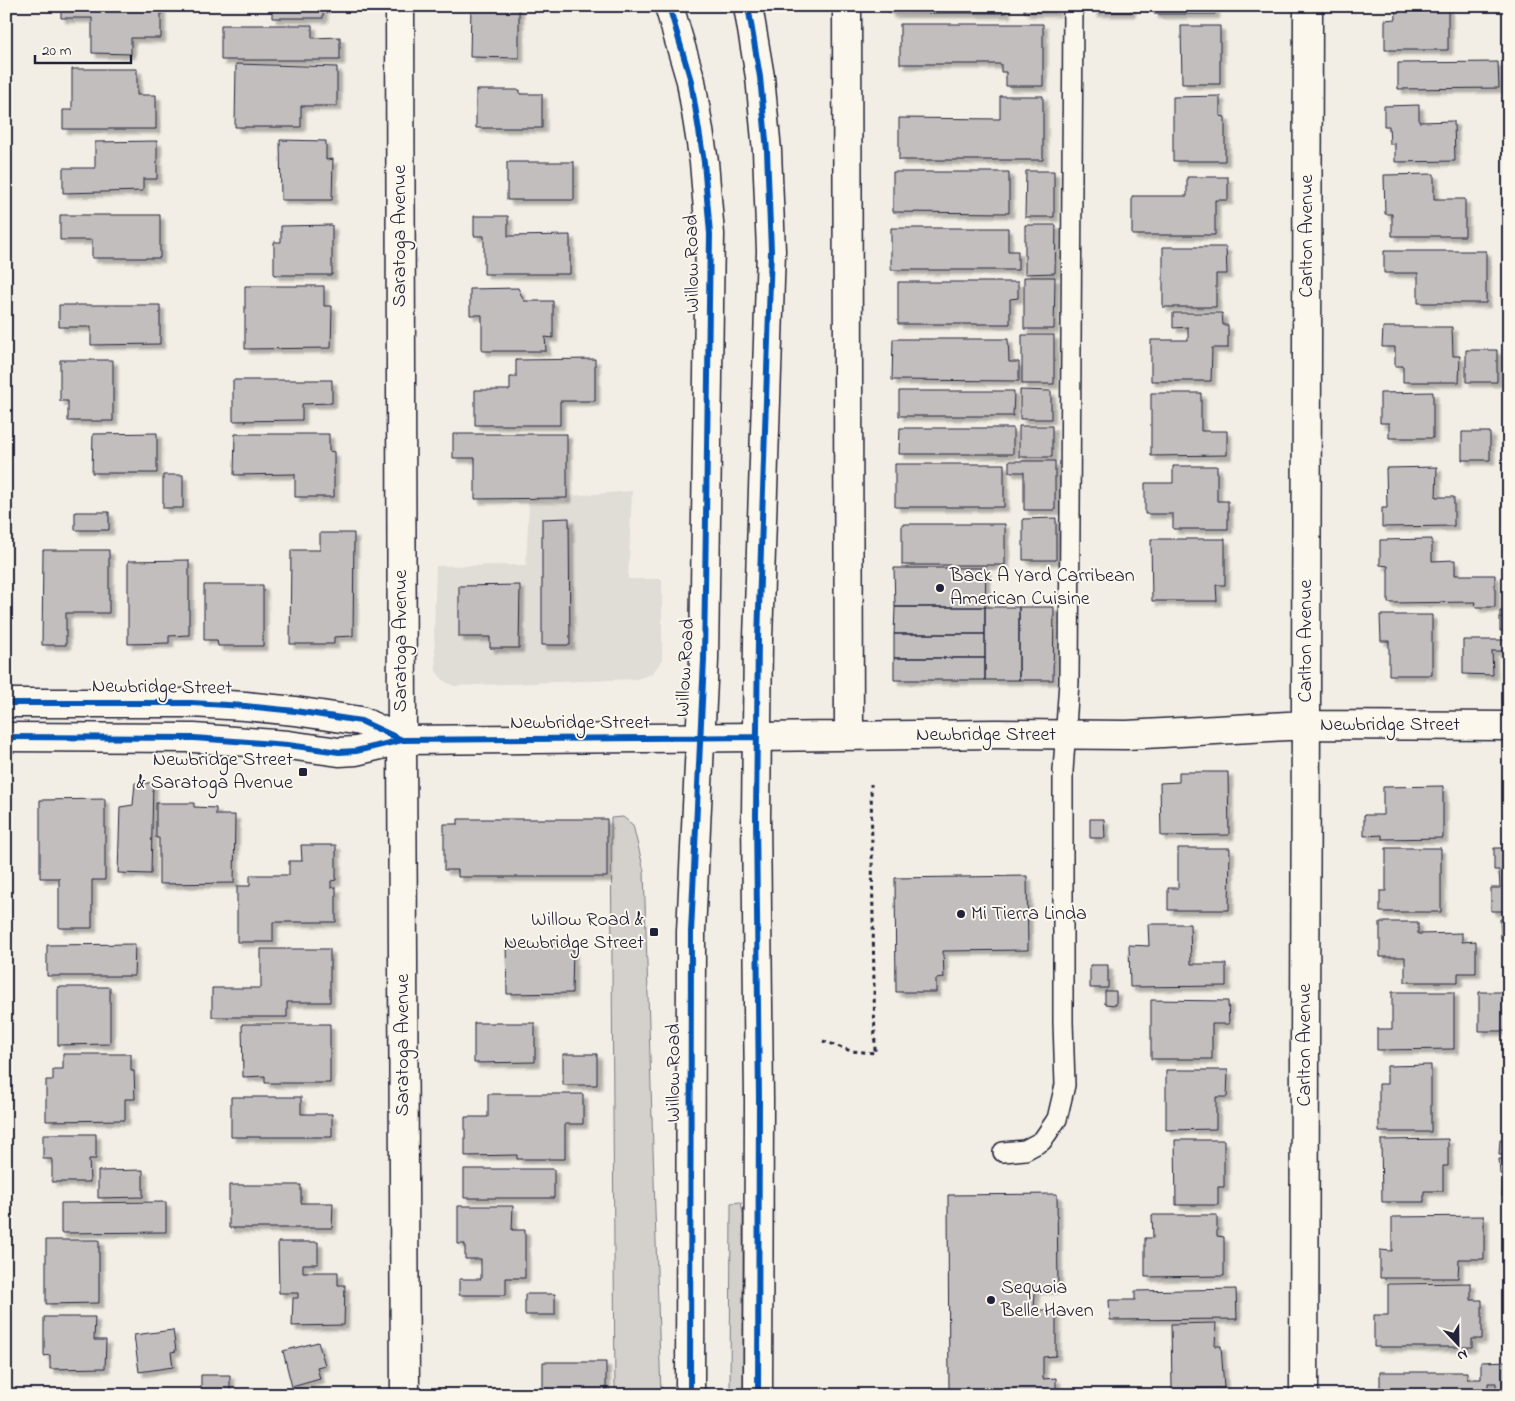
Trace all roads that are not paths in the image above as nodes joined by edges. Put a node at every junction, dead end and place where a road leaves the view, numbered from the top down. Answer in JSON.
{"nodes":[{"id":1,"x":400,"y":6,"type":"edge"},
{"id":2,"x":669,"y":6,"type":"edge"},
{"id":3,"x":748,"y":6,"type":"edge"},
{"id":4,"x":847,"y":6,"type":"edge"},
{"id":5,"x":1072,"y":6,"type":"edge"},
{"id":6,"x":1308,"y":6,"type":"edge"},
{"id":7,"x":6,"y":703,"type":"edge"},
{"id":8,"x":1306,"y":725,"type":"junction"},
{"id":9,"x":1509,"y":726,"type":"edge"},
{"id":10,"x":1066,"y":735,"type":"junction"},
{"id":11,"x":849,"y":736,"type":"junction"},
{"id":12,"x":6,"y":737,"type":"edge"},
{"id":13,"x":757,"y":737,"type":"junction"},
{"id":14,"x":699,"y":738,"type":"junction"},
{"id":15,"x":402,"y":740,"type":"junction"},
{"id":16,"x":1003,"y":1152,"type":"dead end"},
{"id":17,"x":405,"y":1395,"type":"edge"},
{"id":18,"x":690,"y":1395,"type":"edge"},
{"id":19,"x":758,"y":1395,"type":"edge"},
{"id":20,"x":1304,"y":1395,"type":"edge"}],
"edges":[{"from":1,"to":15,"type":"street","name":"Saratoga Avenue"},
{"from":2,"to":14,"type":"street","name":"Willow Road"},
{"from":3,"to":13,"type":"street"},
{"from":4,"to":11,"type":"street"},
{"from":5,"to":10,"type":"lane"},
{"from":6,"to":8,"type":"street","name":"Carlton Avenue"},
{"from":7,"to":15,"type":"street","name":"Newbridge Street"},
{"from":8,"to":9,"type":"street","name":"Newbridge Street"},
{"from":8,"to":10,"type":"street","name":"Newbridge Street"},
{"from":8,"to":20,"type":"street","name":"Carlton Avenue"},
{"from":10,"to":11,"type":"street","name":"Newbridge Street"},
{"from":10,"to":16,"type":"lane"},
{"from":11,"to":13,"type":"street","name":"Newbridge Street"},
{"from":12,"to":15,"type":"street","name":"Newbridge Street"},
{"from":13,"to":14,"type":"street","name":"Newbridge Street"},
{"from":13,"to":19,"type":"street"},
{"from":14,"to":15,"type":"street","name":"Newbridge Street"},
{"from":14,"to":18,"type":"street","name":"Willow Road"},
{"from":15,"to":17,"type":"street","name":"Saratoga Avenue"}]}
